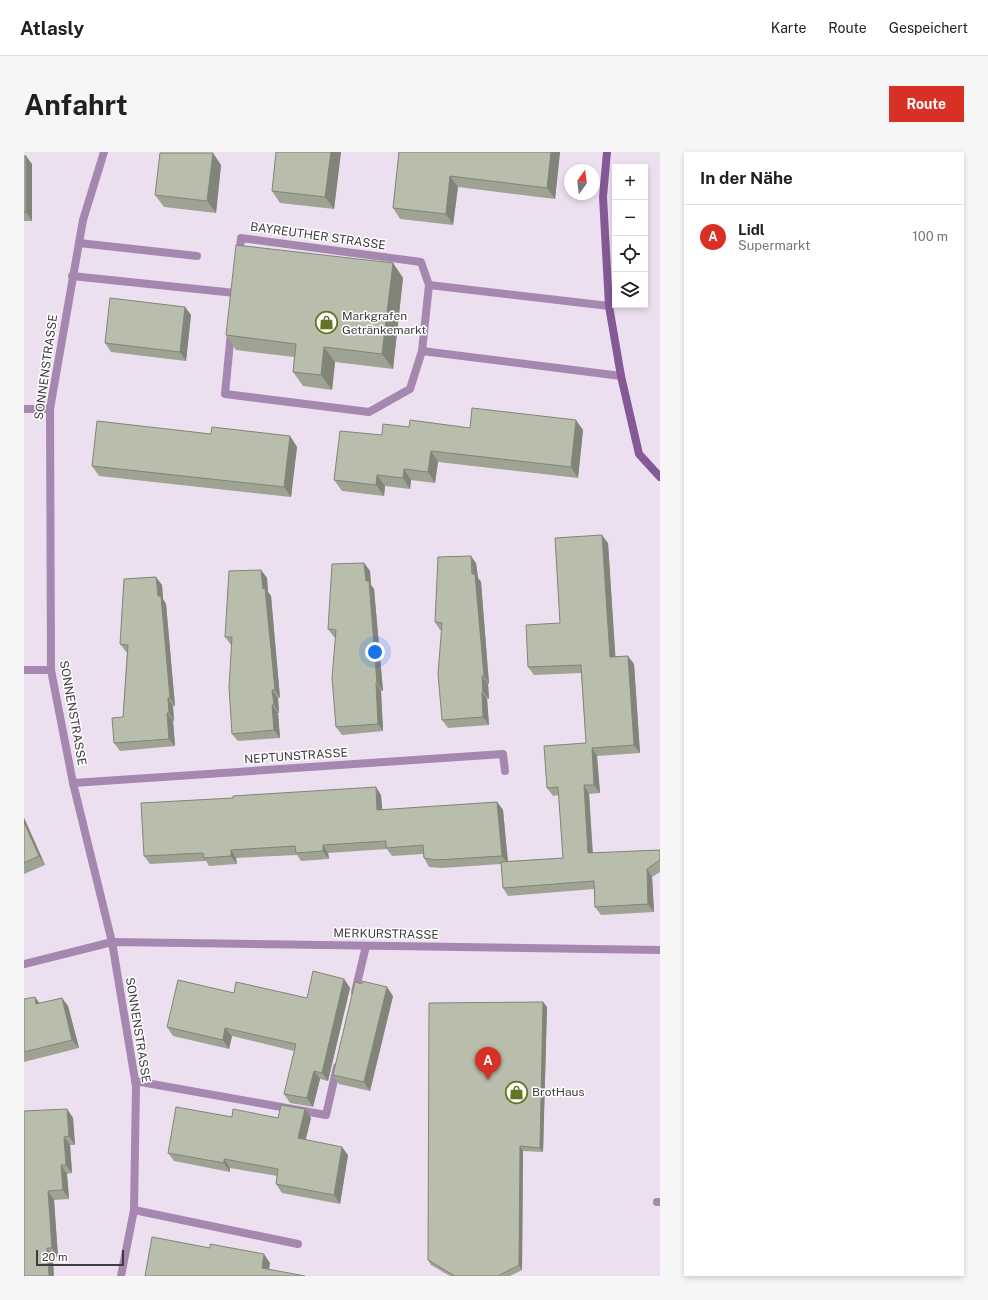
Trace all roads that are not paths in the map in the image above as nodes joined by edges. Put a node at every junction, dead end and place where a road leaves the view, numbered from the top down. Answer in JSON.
{"nodes":[{"id":1,"x":104,"y":152,"type":"edge"},
{"id":2,"x":607,"y":152,"type":"edge"},
{"id":3,"x":79,"y":242,"type":"junction"},
{"id":4,"x":197,"y":256,"type":"dead end"},
{"id":5,"x":237,"y":269,"type":"edge"},
{"id":6,"x":72,"y":276,"type":"junction"},
{"id":7,"x":429,"y":286,"type":"junction"},
{"id":8,"x":235,"y":293,"type":"edge"},
{"id":9,"x":609,"y":306,"type":"junction"},
{"id":10,"x":232,"y":324,"type":"edge"},
{"id":11,"x":422,"y":351,"type":"junction"},
{"id":12,"x":621,"y":376,"type":"junction"},
{"id":13,"x":24,"y":409,"type":"edge"},
{"id":14,"x":50,"y":409,"type":"junction"},
{"id":15,"x":660,"y":477,"type":"edge"},
{"id":16,"x":24,"y":670,"type":"edge"},
{"id":17,"x":51,"y":670,"type":"junction"},
{"id":18,"x":505,"y":771,"type":"dead end"},
{"id":19,"x":73,"y":783,"type":"junction"},
{"id":20,"x":112,"y":942,"type":"junction"},
{"id":21,"x":366,"y":946,"type":"junction"},
{"id":22,"x":660,"y":950,"type":"edge"},
{"id":23,"x":24,"y":964,"type":"edge"},
{"id":24,"x":353,"y":1000,"type":"edge"},
{"id":25,"x":338,"y":1061,"type":"edge"},
{"id":26,"x":135,"y":1081,"type":"junction"},
{"id":27,"x":134,"y":1210,"type":"junction"},
{"id":28,"x":298,"y":1244,"type":"dead end"},
{"id":29,"x":121,"y":1276,"type":"edge"}],
"edges":[{"from":1,"to":3,"type":"street","name":"SONNENSTRASSE"},
{"from":2,"to":9,"type":"street"},
{"from":3,"to":4,"type":"street"},
{"from":3,"to":6,"type":"street","name":"SONNENSTRASSE"},
{"from":5,"to":7,"type":"street","name":"BAYREUTHER STRASSE"},
{"from":6,"to":8,"type":"street"},
{"from":6,"to":14,"type":"street","name":"SONNENSTRASSE"},
{"from":7,"to":9,"type":"street"},
{"from":7,"to":11,"type":"street","name":"BAYREUTHER STRASSE"},
{"from":9,"to":12,"type":"street"},
{"from":10,"to":11,"type":"street","name":"BAYREUTHER STRASSE"},
{"from":11,"to":12,"type":"street"},
{"from":12,"to":15,"type":"street"},
{"from":13,"to":14,"type":"street"},
{"from":14,"to":17,"type":"street","name":"SONNENSTRASSE"},
{"from":16,"to":17,"type":"street"},
{"from":17,"to":19,"type":"street","name":"SONNENSTRASSE"},
{"from":18,"to":19,"type":"street","name":"NEPTUNSTRASSE"},
{"from":19,"to":20,"type":"street","name":"SONNENSTRASSE"},
{"from":20,"to":21,"type":"street","name":"MERKURSTRASSE"},
{"from":20,"to":23,"type":"street","name":"MERKURSTRASSE"},
{"from":20,"to":26,"type":"street","name":"SONNENSTRASSE"},
{"from":21,"to":22,"type":"street","name":"MERKURSTRASSE"},
{"from":21,"to":24,"type":"street"},
{"from":25,"to":26,"type":"street"},
{"from":26,"to":27,"type":"street","name":"SONNENSTRASSE"},
{"from":27,"to":28,"type":"street"},
{"from":27,"to":29,"type":"street","name":"SONNENSTRASSE"}]}
